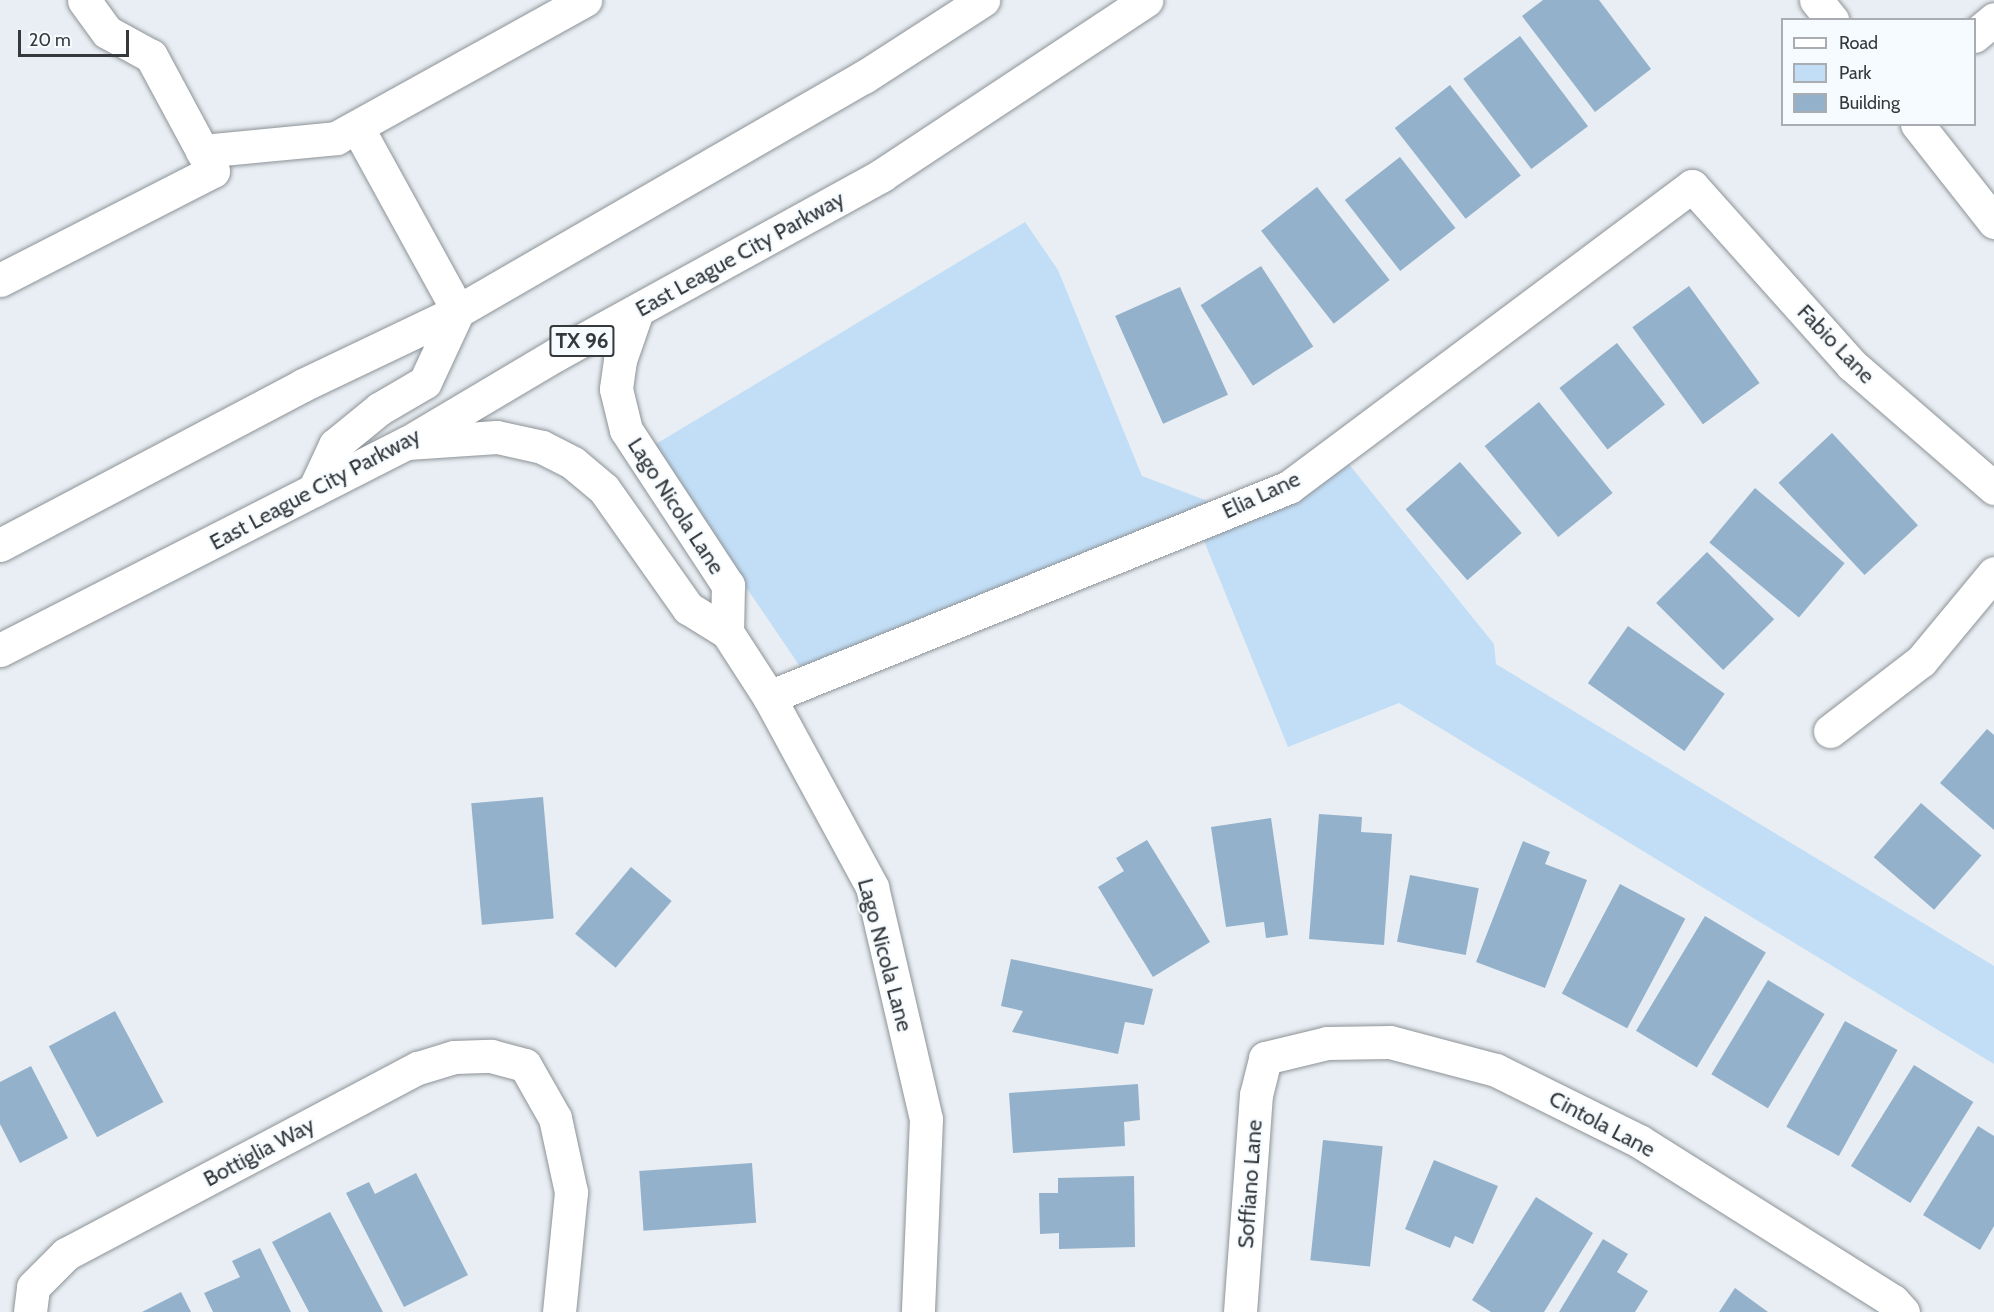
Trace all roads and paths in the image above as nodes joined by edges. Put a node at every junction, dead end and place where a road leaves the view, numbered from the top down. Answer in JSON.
{"nodes":[{"id":1,"x":84,"y":0,"type":"edge"},
{"id":2,"x":983,"y":0,"type":"edge"},
{"id":3,"x":1146,"y":0,"type":"edge"},
{"id":4,"x":1816,"y":0,"type":"edge"},
{"id":5,"x":577,"y":2,"type":"edge"},
{"id":6,"x":1830,"y":18,"type":"edge"},
{"id":7,"x":1994,"y":19,"type":"edge"},
{"id":8,"x":1976,"y":34,"type":"edge"},
{"id":9,"x":1919,"y":126,"type":"edge"},
{"id":10,"x":357,"y":127,"type":"junction"},
{"id":11,"x":202,"y":151,"type":"junction"},
{"id":12,"x":1692,"y":186,"type":"joint"},
{"id":13,"x":1994,"y":222,"type":"edge"},
{"id":14,"x":0,"y":280,"type":"edge"},
{"id":15,"x":458,"y":311,"type":"junction"},
{"id":16,"x":637,"y":311,"type":"junction"},
{"id":17,"x":407,"y":443,"type":"junction"},
{"id":18,"x":1994,"y":488,"type":"edge"},
{"id":19,"x":314,"y":490,"type":"junction"},
{"id":20,"x":0,"y":545,"type":"edge"},
{"id":21,"x":1994,"y":573,"type":"edge"},
{"id":22,"x":727,"y":632,"type":"junction"},
{"id":23,"x":0,"y":650,"type":"edge"},
{"id":24,"x":769,"y":697,"type":"junction"},
{"id":25,"x":1830,"y":731,"type":"dead end"},
{"id":26,"x":1265,"y":1058,"type":"joint"},
{"id":27,"x":30,"y":1312,"type":"edge"},
{"id":28,"x":559,"y":1312,"type":"edge"},
{"id":29,"x":919,"y":1312,"type":"edge"},
{"id":30,"x":1240,"y":1312,"type":"edge"},
{"id":31,"x":1903,"y":1312,"type":"edge"}],
"edges":[{"from":1,"to":11,"type":"street"},
{"from":2,"to":15,"type":"street"},
{"from":3,"to":16,"type":"street","name":"East League City Parkway","number":"TX 96"},
{"from":4,"to":6,"type":"street"},
{"from":5,"to":10,"type":"street"},
{"from":7,"to":8,"type":"street"},
{"from":9,"to":13,"type":"street"},
{"from":10,"to":11,"type":"street"},
{"from":10,"to":15,"type":"street"},
{"from":11,"to":14,"type":"street"},
{"from":12,"to":18,"type":"street","name":"Fabio Lane"},
{"from":12,"to":24,"type":"street","name":"Elia Lane"},
{"from":15,"to":19,"type":"street"},
{"from":15,"to":20,"type":"street"},
{"from":16,"to":17,"type":"street","name":"East League City Parkway","number":"TX 96"},
{"from":16,"to":22,"type":"street","name":"Lago Nicola Lane"},
{"from":17,"to":19,"type":"street","name":"East League City Parkway","number":"TX 96"},
{"from":17,"to":22,"type":"street","name":"Lago Nicola Lane"},
{"from":19,"to":23,"type":"street","name":"East League City Parkway","number":"TX 96"},
{"from":21,"to":25,"type":"street"},
{"from":22,"to":24,"type":"street","name":"Lago Nicola Lane"},
{"from":24,"to":29,"type":"street","name":"Lago Nicola Lane"},
{"from":26,"to":30,"type":"street","name":"Soffiano Lane"},
{"from":26,"to":31,"type":"street","name":"Cintola Lane"},
{"from":27,"to":28,"type":"street","name":"Bottiglia Way"}]}
